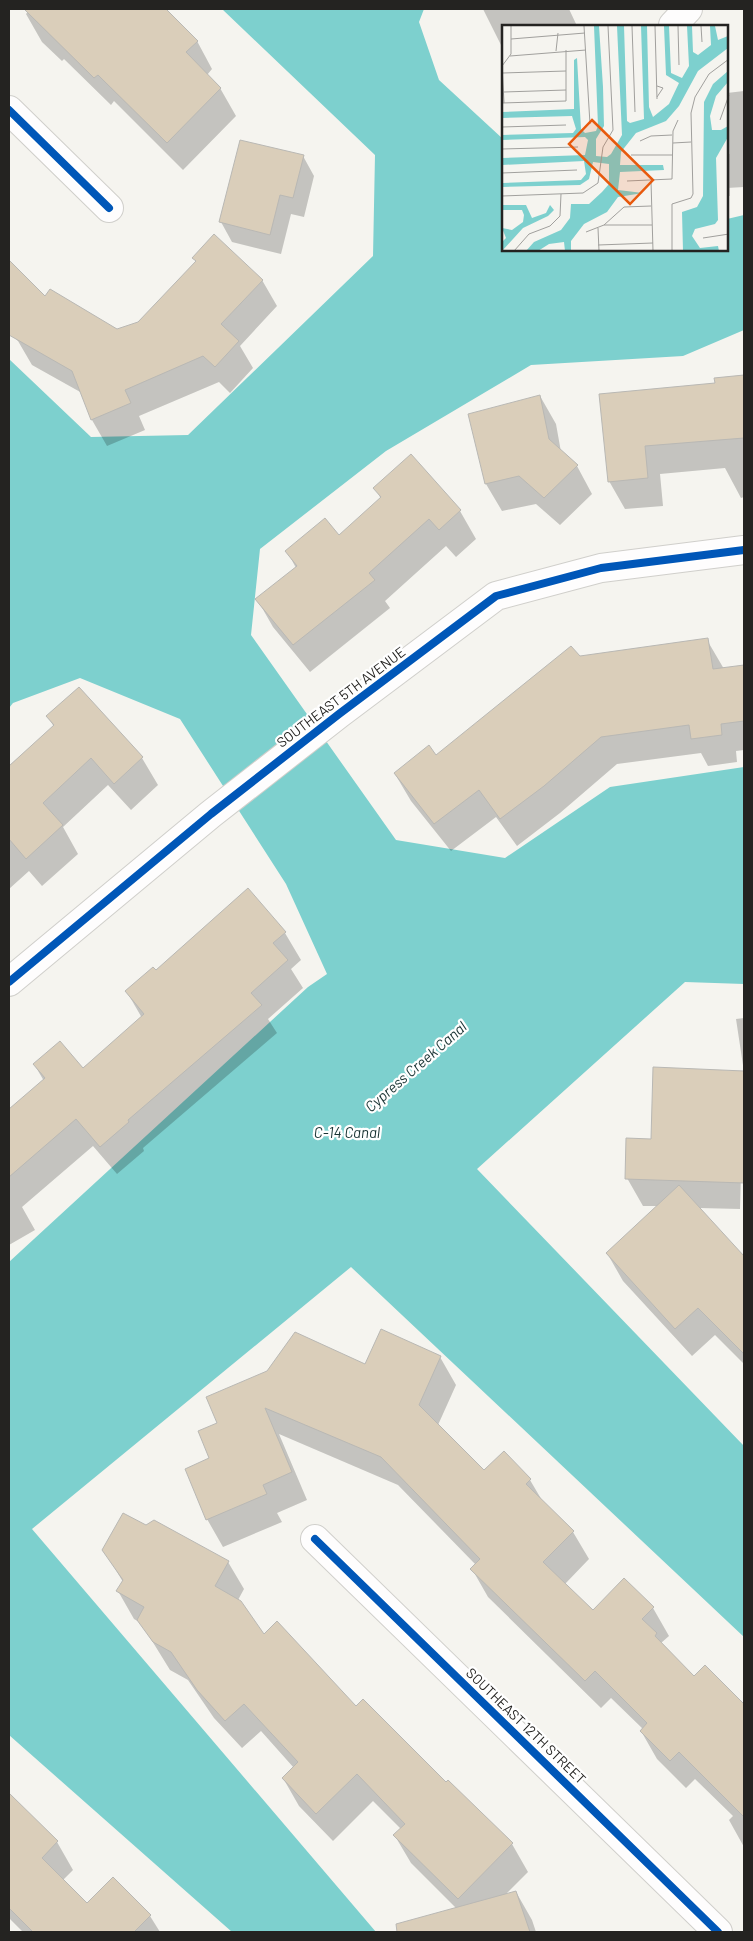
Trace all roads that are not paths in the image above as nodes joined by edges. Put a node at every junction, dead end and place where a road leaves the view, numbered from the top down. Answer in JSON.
{"nodes":[{"id":1,"x":9,"y":110,"type":"edge"},
{"id":2,"x":109,"y":208,"type":"dead end"},
{"id":3,"x":744,"y":550,"type":"edge"},
{"id":4,"x":9,"y":982,"type":"edge"},
{"id":5,"x":315,"y":1538,"type":"dead end"},
{"id":6,"x":704,"y":1927,"type":"edge"}],
"edges":[{"from":1,"to":2,"type":"street"},
{"from":3,"to":4,"type":"street","name":"SOUTHEAST 5TH AVENUE"},
{"from":5,"to":6,"type":"street","name":"SOUTHEAST 12TH STREET"}]}
